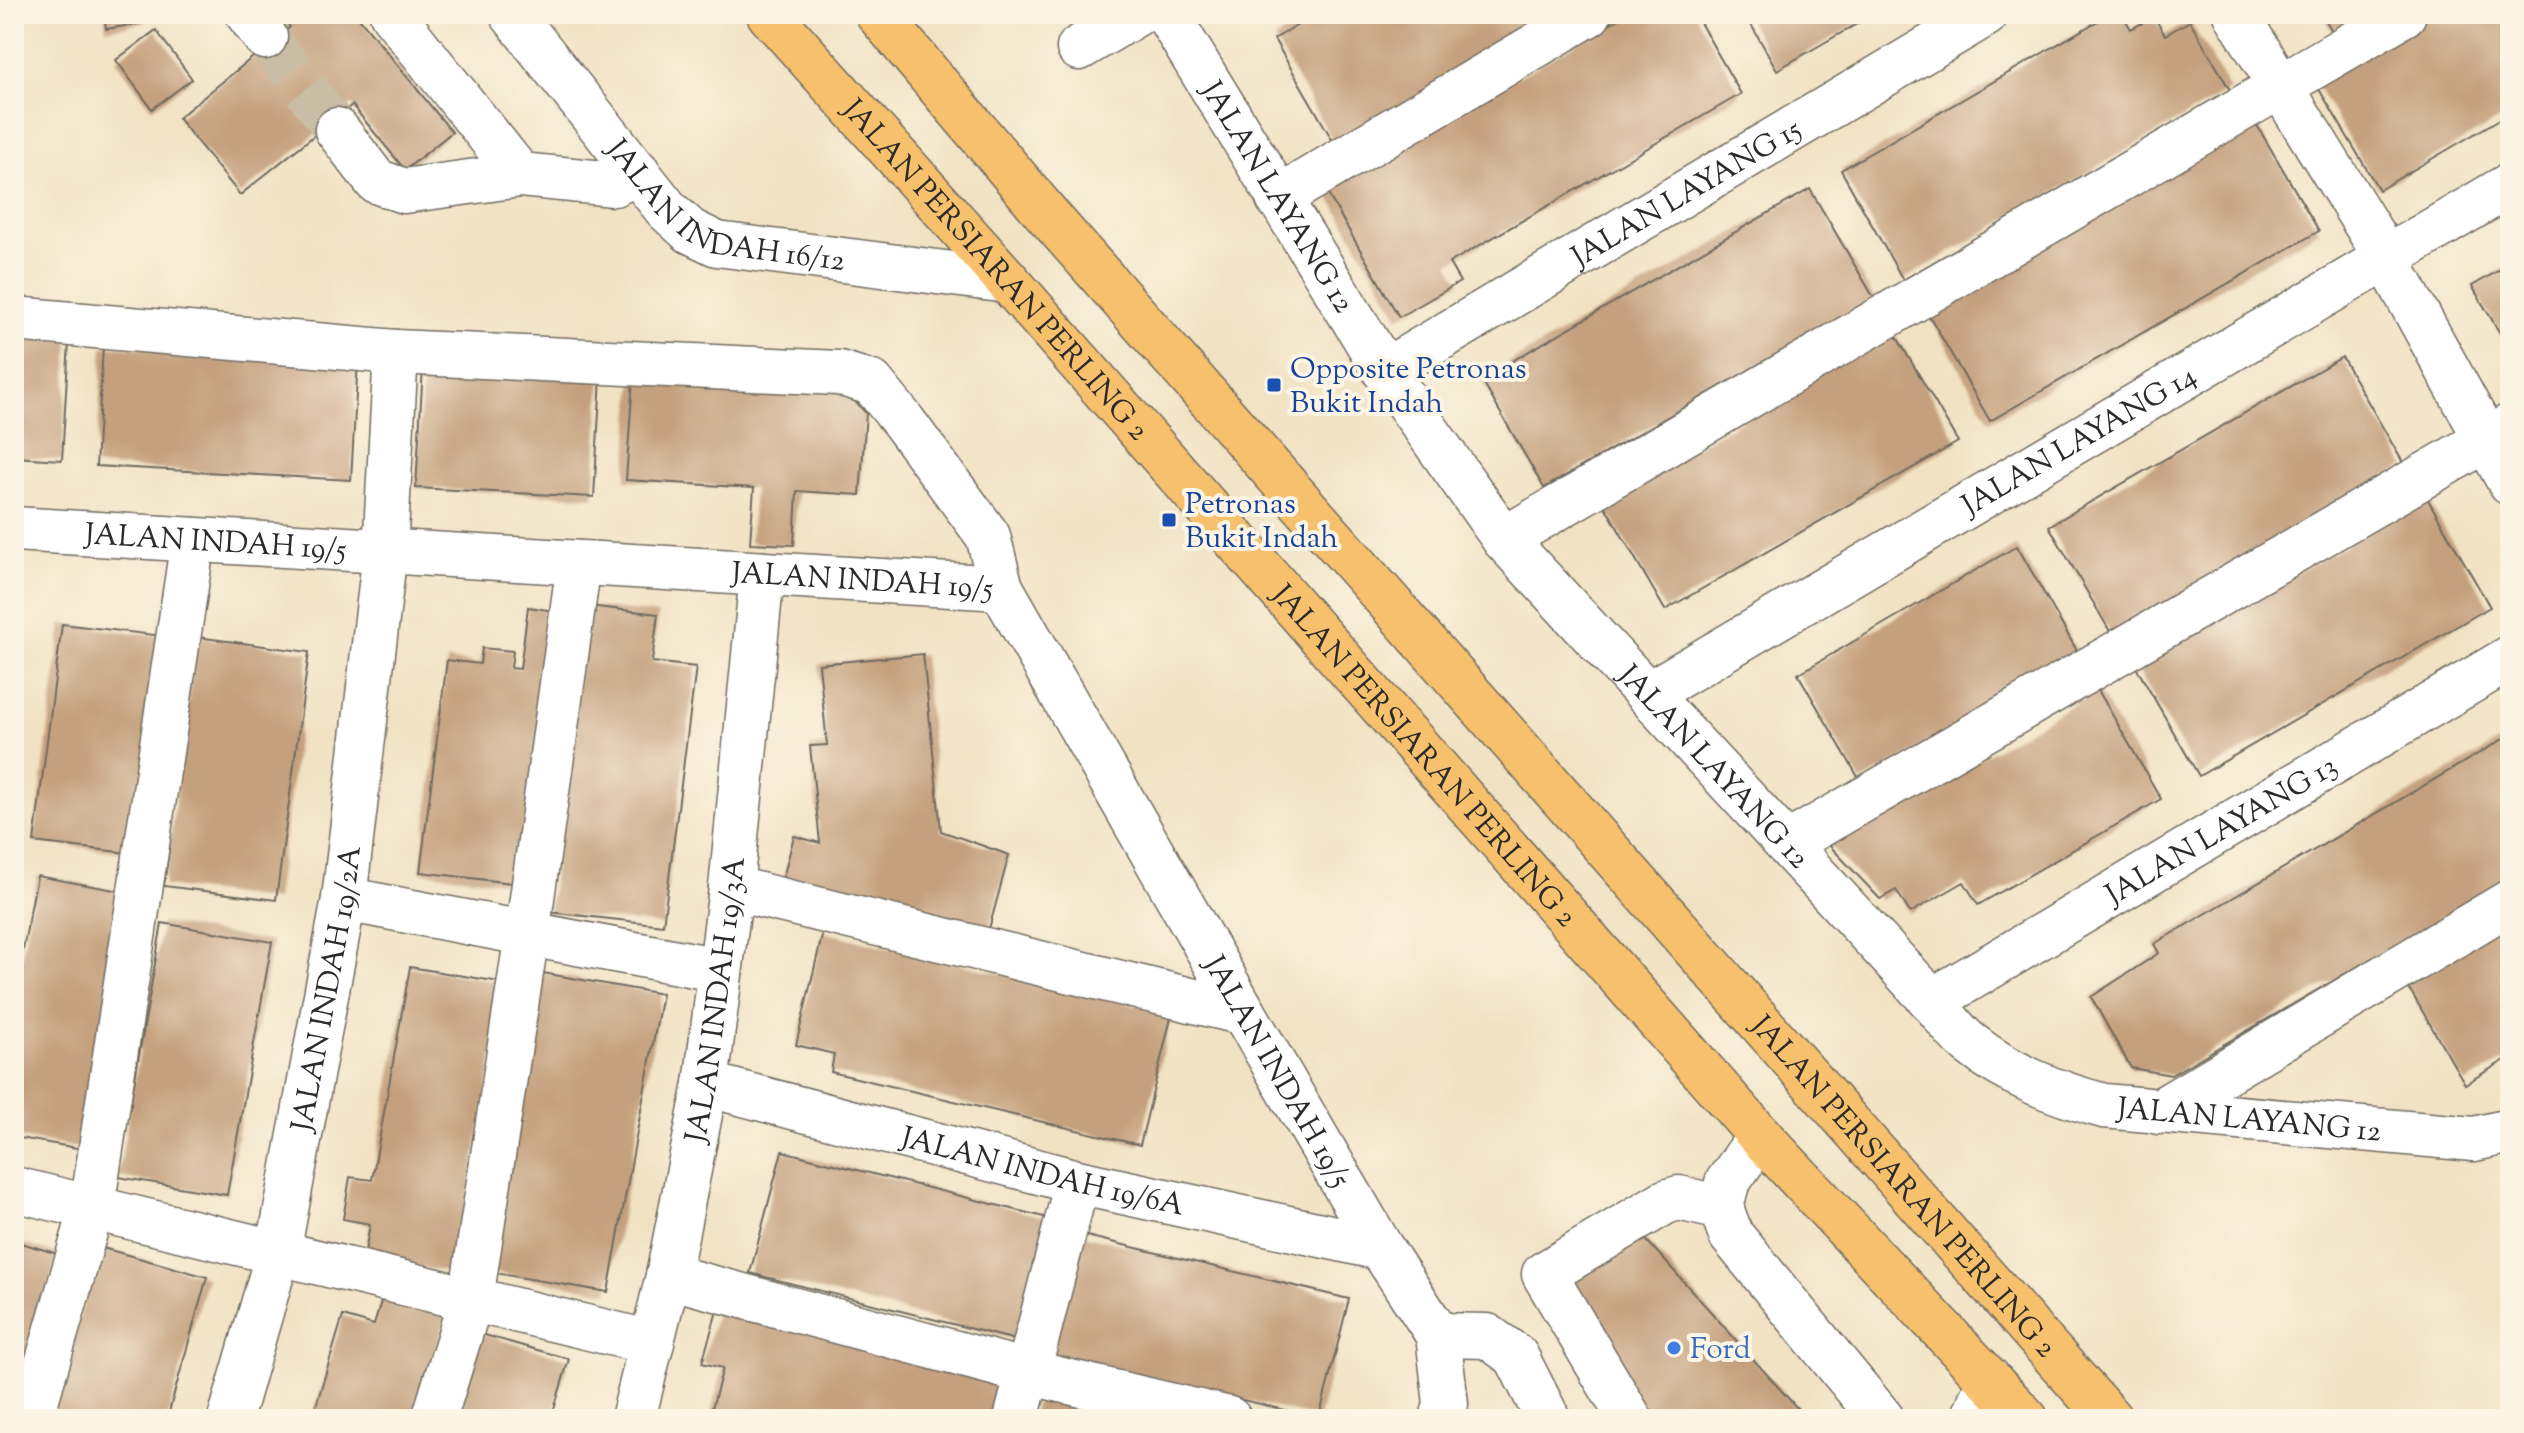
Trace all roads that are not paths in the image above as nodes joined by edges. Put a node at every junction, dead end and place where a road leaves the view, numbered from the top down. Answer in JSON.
{"nodes":[{"id":1,"x":392,"y":14,"type":"edge"},
{"id":2,"x":512,"y":14,"type":"edge"},
{"id":3,"x":769,"y":14,"type":"edge"},
{"id":4,"x":878,"y":14,"type":"edge"},
{"id":5,"x":1136,"y":14,"type":"edge"},
{"id":6,"x":1167,"y":14,"type":"edge"},
{"id":7,"x":1589,"y":14,"type":"edge"},
{"id":8,"x":1986,"y":14,"type":"edge"},
{"id":9,"x":2236,"y":14,"type":"edge"},
{"id":10,"x":2404,"y":14,"type":"edge"},
{"id":11,"x":1079,"y":48,"type":"dead end"},
{"id":12,"x":2279,"y":86,"type":"junction"},
{"id":13,"x":337,"y":130,"type":"tunnel mouth"},
{"id":14,"x":638,"y":172,"type":"junction"},
{"id":15,"x":520,"y":175,"type":"junction"},
{"id":16,"x":2510,"y":185,"type":"edge"},
{"id":17,"x":1278,"y":198,"type":"junction"},
{"id":18,"x":2386,"y":257,"type":"junction"},
{"id":19,"x":1008,"y":281,"type":"junction"},
{"id":20,"x":14,"y":319,"type":"edge"},
{"id":21,"x":396,"y":352,"type":"junction"},
{"id":22,"x":1385,"y":371,"type":"junction"},
{"id":23,"x":2498,"y":434,"type":"edge"},
{"id":24,"x":2510,"y":483,"type":"edge"},
{"id":25,"x":14,"y":529,"type":"edge"},
{"id":26,"x":1504,"y":539,"type":"junction"},
{"id":27,"x":193,"y":540,"type":"junction"},
{"id":28,"x":385,"y":551,"type":"junction"},
{"id":29,"x":579,"y":563,"type":"junction"},
{"id":30,"x":762,"y":574,"type":"junction"},
{"id":31,"x":1001,"y":588,"type":"junction"},
{"id":32,"x":2510,"y":658,"type":"edge"},
{"id":33,"x":1648,"y":694,"type":"junction"},
{"id":34,"x":1787,"y":844,"type":"junction"},
{"id":35,"x":731,"y":888,"type":"junction"},
{"id":36,"x":344,"y":899,"type":"junction"},
{"id":37,"x":2510,"y":902,"type":"edge"},
{"id":38,"x":527,"y":934,"type":"junction"},
{"id":39,"x":720,"y":970,"type":"junction"},
{"id":40,"x":1932,"y":1001,"type":"junction"},
{"id":41,"x":1244,"y":1013,"type":"junction"},
{"id":42,"x":706,"y":1084,"type":"junction"},
{"id":43,"x":2158,"y":1112,"type":"junction"},
{"id":44,"x":2510,"y":1131,"type":"edge"},
{"id":45,"x":1760,"y":1136,"type":"junction"},
{"id":46,"x":1077,"y":1182,"type":"junction"},
{"id":47,"x":14,"y":1189,"type":"edge"},
{"id":48,"x":92,"y":1208,"type":"junction"},
{"id":49,"x":1721,"y":1208,"type":"junction"},
{"id":50,"x":1381,"y":1248,"type":"junction"},
{"id":51,"x":278,"y":1253,"type":"junction"},
{"id":52,"x":668,"y":1276,"type":"junction"},
{"id":53,"x":471,"y":1299,"type":"junction"},
{"id":54,"x":1438,"y":1335,"type":"junction"},
{"id":55,"x":652,"y":1343,"type":"junction"},
{"id":56,"x":1027,"y":1372,"type":"junction"},
{"id":57,"x":1989,"y":1379,"type":"junction"},
{"id":58,"x":31,"y":1419,"type":"edge"},
{"id":59,"x":230,"y":1419,"type":"edge"},
{"id":60,"x":434,"y":1419,"type":"edge"},
{"id":61,"x":633,"y":1419,"type":"edge"},
{"id":62,"x":1016,"y":1419,"type":"edge"},
{"id":63,"x":1229,"y":1419,"type":"edge"},
{"id":64,"x":1442,"y":1419,"type":"edge"},
{"id":65,"x":1548,"y":1419,"type":"edge"},
{"id":66,"x":1630,"y":1419,"type":"edge"},
{"id":67,"x":1882,"y":1419,"type":"edge"},
{"id":68,"x":1973,"y":1419,"type":"edge"},
{"id":69,"x":2026,"y":1419,"type":"edge"},
{"id":70,"x":2110,"y":1419,"type":"edge"}],
"edges":[{"from":1,"to":15,"type":"street"},
{"from":2,"to":14,"type":"street","name":"JALAN INDAH 16/12"},
{"from":3,"to":19,"type":"main road","name":"JALAN PERSIARAN PERLING 2"},
{"from":4,"to":70,"type":"main road","name":"JALAN PERSIARAN PERLING 2"},
{"from":5,"to":11,"type":"street"},
{"from":6,"to":17,"type":"street","name":"JALAN LAYANG 12"},
{"from":7,"to":17,"type":"street"},
{"from":8,"to":22,"type":"street","name":"JALAN LAYANG 15"},
{"from":9,"to":12,"type":"street"},
{"from":10,"to":12,"type":"street"},
{"from":12,"to":18,"type":"street"},
{"from":12,"to":26,"type":"street"},
{"from":13,"to":15,"type":"street"},
{"from":14,"to":15,"type":"street"},
{"from":14,"to":19,"type":"street","name":"JALAN INDAH 16/12"},
{"from":16,"to":18,"type":"street","name":"JALAN LAYANG 14"},
{"from":17,"to":22,"type":"street","name":"JALAN LAYANG 12"},
{"from":18,"to":23,"type":"street"},
{"from":18,"to":33,"type":"street","name":"JALAN LAYANG 14"},
{"from":19,"to":45,"type":"main road","name":"JALAN PERSIARAN PERLING 2"},
{"from":20,"to":21,"type":"street"},
{"from":21,"to":28,"type":"street","name":"JALAN INDAH 19/2A"},
{"from":21,"to":31,"type":"street"},
{"from":22,"to":26,"type":"street","name":"JALAN LAYANG 12"},
{"from":23,"to":24,"type":"street"},
{"from":23,"to":34,"type":"street"},
{"from":25,"to":27,"type":"street","name":"JALAN INDAH 19/5"},
{"from":26,"to":33,"type":"street","name":"JALAN LAYANG 12"},
{"from":27,"to":28,"type":"street","name":"JALAN INDAH 19/5"},
{"from":27,"to":48,"type":"street"},
{"from":28,"to":29,"type":"street","name":"JALAN INDAH 19/5"},
{"from":28,"to":36,"type":"street","name":"JALAN INDAH 19/2A"},
{"from":29,"to":30,"type":"street","name":"JALAN INDAH 19/5"},
{"from":29,"to":38,"type":"street"},
{"from":30,"to":31,"type":"street","name":"JALAN INDAH 19/5"},
{"from":30,"to":35,"type":"street","name":"JALAN INDAH 19/3A"},
{"from":31,"to":41,"type":"street","name":"JALAN INDAH 19/5"},
{"from":32,"to":40,"type":"street","name":"JALAN LAYANG 13"},
{"from":33,"to":34,"type":"street","name":"JALAN LAYANG 12"},
{"from":34,"to":40,"type":"street","name":"JALAN LAYANG 12"},
{"from":35,"to":39,"type":"street","name":"JALAN INDAH 19/3A"},
{"from":35,"to":41,"type":"street"},
{"from":36,"to":38,"type":"street"},
{"from":36,"to":51,"type":"street","name":"JALAN INDAH 19/2A"},
{"from":37,"to":43,"type":"street"},
{"from":38,"to":39,"type":"street"},
{"from":38,"to":53,"type":"street"},
{"from":39,"to":42,"type":"street","name":"JALAN INDAH 19/3A"},
{"from":40,"to":43,"type":"street","name":"JALAN LAYANG 12"},
{"from":41,"to":50,"type":"street","name":"JALAN INDAH 19/5"},
{"from":42,"to":46,"type":"street","name":"JALAN INDAH 19/6A"},
{"from":42,"to":52,"type":"street","name":"JALAN INDAH 19/3A"},
{"from":43,"to":44,"type":"street","name":"JALAN LAYANG 12"},
{"from":45,"to":49,"type":"street"},
{"from":45,"to":57,"type":"main road","name":"JALAN PERSIARAN PERLING 2"},
{"from":46,"to":50,"type":"street","name":"JALAN INDAH 19/6A"},
{"from":46,"to":56,"type":"street"},
{"from":47,"to":48,"type":"street"},
{"from":48,"to":51,"type":"street"},
{"from":48,"to":58,"type":"street"},
{"from":49,"to":66,"type":"street"},
{"from":49,"to":67,"type":"street"},
{"from":50,"to":54,"type":"street","name":"JALAN INDAH 19/5"},
{"from":51,"to":53,"type":"street"},
{"from":51,"to":59,"type":"street","name":"JALAN INDAH 19/2A"},
{"from":52,"to":55,"type":"street","name":"JALAN INDAH 19/3A"},
{"from":52,"to":56,"type":"street"},
{"from":53,"to":55,"type":"street"},
{"from":53,"to":60,"type":"street"},
{"from":54,"to":64,"type":"street","name":"JALAN INDAH 19/5"},
{"from":54,"to":65,"type":"street"},
{"from":55,"to":61,"type":"street","name":"JALAN INDAH 19/3A"},
{"from":56,"to":62,"type":"street"},
{"from":56,"to":63,"type":"street"},
{"from":57,"to":68,"type":"street"},
{"from":57,"to":69,"type":"main road","name":"JALAN PERSIARAN PERLING 2"}]}
